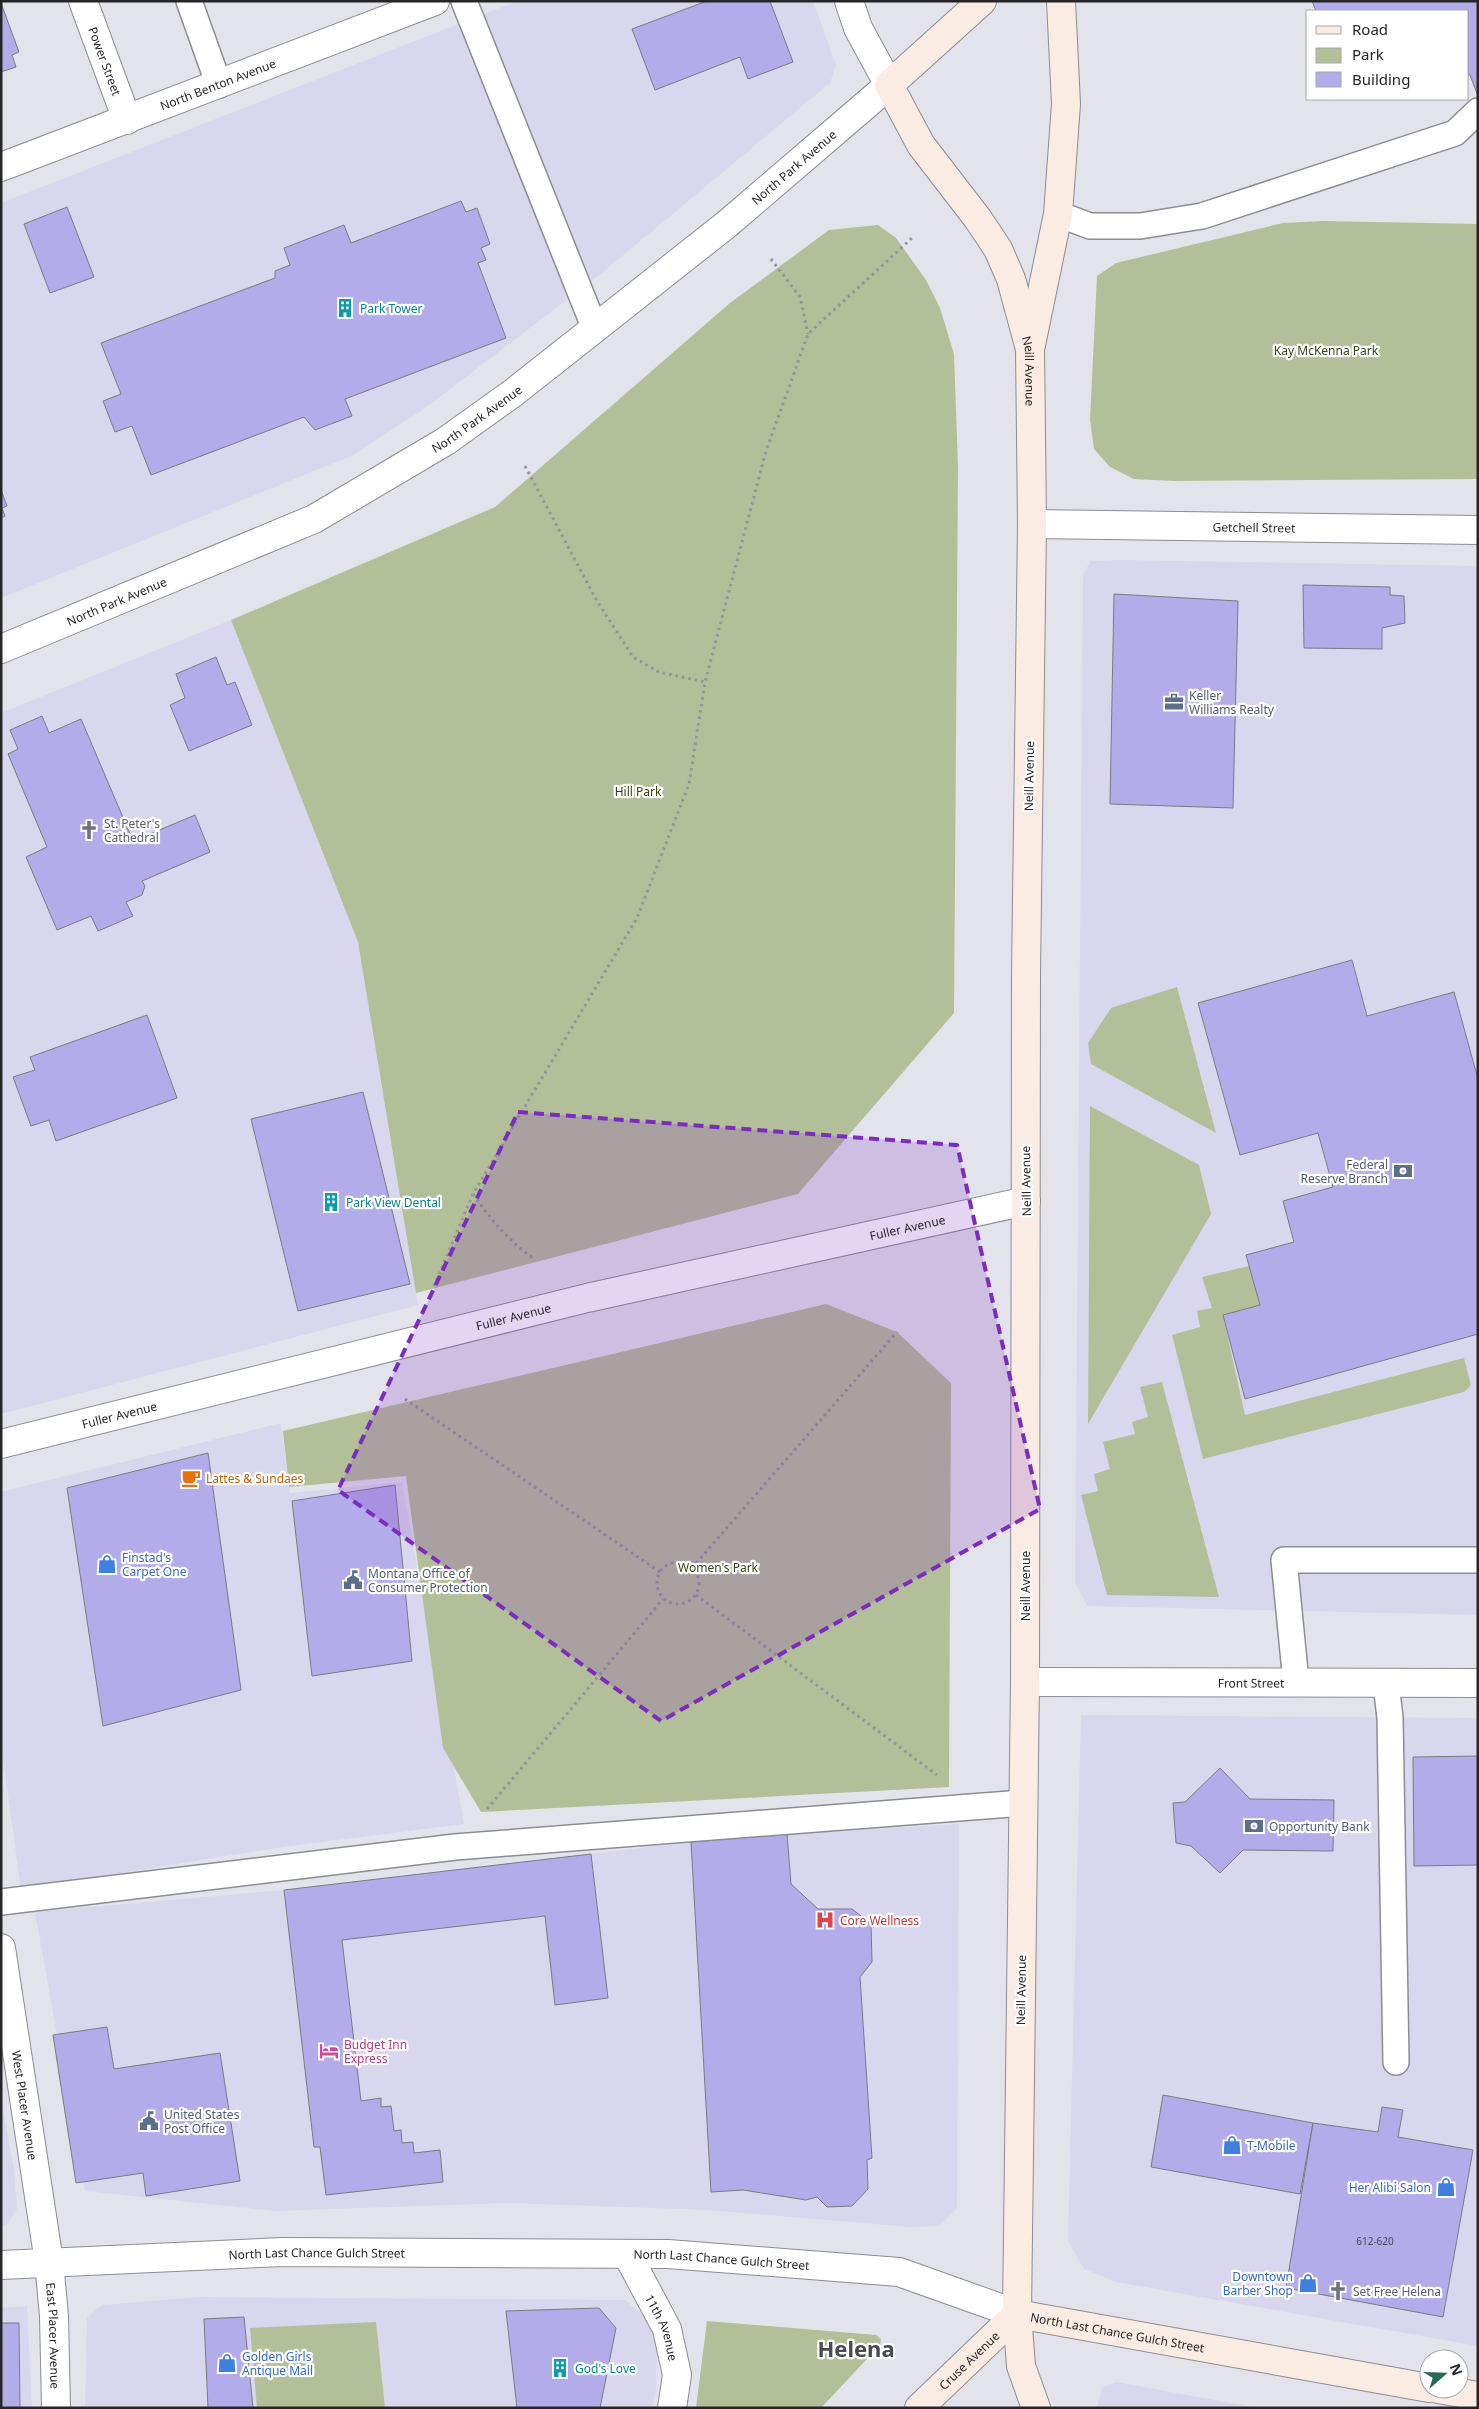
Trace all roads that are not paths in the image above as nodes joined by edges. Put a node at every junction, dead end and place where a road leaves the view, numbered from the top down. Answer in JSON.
{"nodes":[{"id":1,"x":83,"y":1,"type":"edge"},
{"id":2,"x":189,"y":1,"type":"edge"},
{"id":3,"x":435,"y":1,"type":"edge"},
{"id":4,"x":464,"y":1,"type":"edge"},
{"id":5,"x":849,"y":1,"type":"edge"},
{"id":6,"x":982,"y":1,"type":"edge"},
{"id":7,"x":1062,"y":1,"type":"edge"},
{"id":8,"x":219,"y":85,"type":"junction"},
{"id":9,"x":889,"y":85,"type":"junction"},
{"id":10,"x":1478,"y":111,"type":"edge"},
{"id":11,"x":126,"y":120,"type":"junction"},
{"id":12,"x":1,"y":167,"type":"edge"},
{"id":13,"x":1058,"y":214,"type":"junction"},
{"id":14,"x":594,"y":329,"type":"junction"},
{"id":15,"x":1030,"y":349,"type":"junction"},
{"id":16,"x":1032,"y":524,"type":"junction"},
{"id":17,"x":1478,"y":530,"type":"edge"},
{"id":18,"x":1,"y":649,"type":"edge"},
{"id":19,"x":1026,"y":1202,"type":"junction"},
{"id":20,"x":1,"y":1444,"type":"edge"},
{"id":21,"x":1478,"y":1560,"type":"edge"},
{"id":22,"x":1024,"y":1682,"type":"junction"},
{"id":23,"x":1296,"y":1682,"type":"junction"},
{"id":24,"x":1386,"y":1683,"type":"junction"},
{"id":25,"x":1478,"y":1683,"type":"edge"},
{"id":26,"x":1023,"y":1803,"type":"junction"},
{"id":27,"x":1,"y":1902,"type":"edge"},
{"id":28,"x":1,"y":1948,"type":"edge"},
{"id":29,"x":1396,"y":2062,"type":"dead end"},
{"id":30,"x":627,"y":2254,"type":"junction"},
{"id":31,"x":49,"y":2262,"type":"junction"},
{"id":32,"x":1,"y":2265,"type":"edge"},
{"id":33,"x":1017,"y":2314,"type":"junction"},
{"id":34,"x":1419,"y":2386,"type":"edge"},
{"id":35,"x":56,"y":2408,"type":"edge"},
{"id":36,"x":672,"y":2408,"type":"edge"},
{"id":37,"x":919,"y":2408,"type":"edge"},
{"id":38,"x":1036,"y":2408,"type":"edge"}],
"edges":[{"from":1,"to":11,"type":"street","name":"Power Street"},
{"from":2,"to":8,"type":"lane"},
{"from":3,"to":8,"type":"street","name":"North Benton Avenue"},
{"from":4,"to":14,"type":"lane"},
{"from":5,"to":9,"type":"street"},
{"from":6,"to":9,"type":"main road","name":"North Park Avenue"},
{"from":7,"to":13,"type":"main road"},
{"from":8,"to":11,"type":"street","name":"North Benton Avenue"},
{"from":9,"to":14,"type":"street","name":"North Park Avenue"},
{"from":9,"to":15,"type":"main road","name":"Neill Avenue"},
{"from":10,"to":13,"type":"lane"},
{"from":11,"to":12,"type":"street","name":"North Benton Avenue"},
{"from":13,"to":15,"type":"main road"},
{"from":14,"to":18,"type":"street","name":"North Park Avenue"},
{"from":15,"to":16,"type":"main road","name":"Neill Avenue"},
{"from":16,"to":17,"type":"street","name":"Getchell Street"},
{"from":16,"to":19,"type":"main road","name":"Neill Avenue"},
{"from":19,"to":20,"type":"street","name":"Fuller Avenue"},
{"from":19,"to":22,"type":"main road","name":"Neill Avenue"},
{"from":21,"to":23,"type":"lane"},
{"from":22,"to":23,"type":"street","name":"Front Street"},
{"from":22,"to":26,"type":"main road","name":"Neill Avenue"},
{"from":23,"to":24,"type":"street","name":"Front Street"},
{"from":24,"to":25,"type":"street","name":"Front Street"},
{"from":24,"to":29,"type":"lane"},
{"from":26,"to":27,"type":"lane"},
{"from":26,"to":33,"type":"main road","name":"Neill Avenue"},
{"from":28,"to":31,"type":"street","name":"West Placer Avenue"},
{"from":30,"to":31,"type":"street","name":"North Last Chance Gulch Street"},
{"from":30,"to":33,"type":"street","name":"North Last Chance Gulch Street"},
{"from":30,"to":36,"type":"street","name":"11th Avenue"},
{"from":31,"to":32,"type":"street","name":"North Last Chance Gulch Street"},
{"from":31,"to":35,"type":"street","name":"East Placer Avenue"},
{"from":33,"to":34,"type":"main road","name":"North Last Chance Gulch Street"},
{"from":33,"to":37,"type":"main road","name":"Cruse Avenue"},
{"from":33,"to":38,"type":"main road","name":"Neill Avenue"}]}
